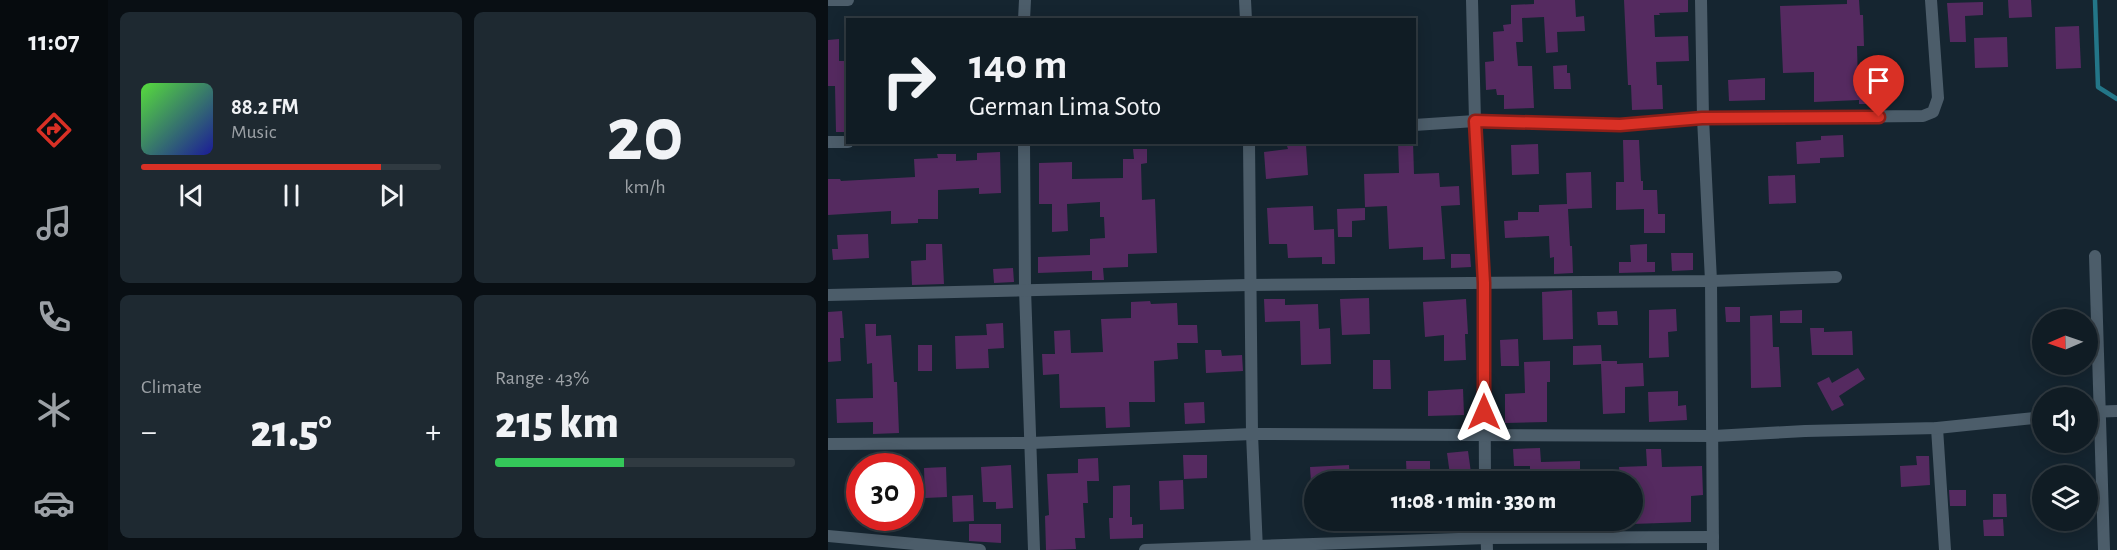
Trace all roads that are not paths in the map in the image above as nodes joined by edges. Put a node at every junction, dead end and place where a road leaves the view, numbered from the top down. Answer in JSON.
{"nodes":[{"id":1,"x":828,"y":0,"type":"edge"},
{"id":2,"x":848,"y":0,"type":"edge"},
{"id":3,"x":1025,"y":0,"type":"edge"},
{"id":4,"x":1245,"y":0,"type":"edge"},
{"id":5,"x":1472,"y":0,"type":"edge"},
{"id":6,"x":1701,"y":0,"type":"edge"},
{"id":7,"x":1931,"y":0,"type":"edge"},
{"id":8,"x":1024,"y":18,"type":"edge"},
{"id":9,"x":1246,"y":18,"type":"edge"},
{"id":10,"x":1702,"y":118,"type":"junction"},
{"id":11,"x":1475,"y":121,"type":"junction"},
{"id":12,"x":1416,"y":124,"type":"edge"},
{"id":13,"x":828,"y":142,"type":"edge"},
{"id":14,"x":846,"y":142,"type":"edge"},
{"id":15,"x":1024,"y":144,"type":"edge"},
{"id":16,"x":1249,"y":144,"type":"edge"},
{"id":17,"x":2095,"y":256,"type":"dead end"},
{"id":18,"x":1836,"y":277,"type":"dead end"},
{"id":19,"x":1711,"y":281,"type":"junction"},
{"id":20,"x":1484,"y":283,"type":"junction"},
{"id":21,"x":1249,"y":285,"type":"junction"},
{"id":22,"x":1025,"y":289,"type":"junction"},
{"id":23,"x":828,"y":295,"type":"edge"},
{"id":24,"x":2094,"y":387,"type":"edge"},
{"id":25,"x":2098,"y":411,"type":"edge"},
{"id":26,"x":2117,"y":411,"type":"edge"},
{"id":27,"x":2032,"y":418,"type":"edge"},
{"id":28,"x":1937,"y":428,"type":"junction"},
{"id":29,"x":1252,"y":434,"type":"junction"},
{"id":30,"x":1484,"y":434,"type":"junction"},
{"id":31,"x":1714,"y":436,"type":"junction"},
{"id":32,"x":1031,"y":443,"type":"junction"},
{"id":33,"x":828,"y":444,"type":"edge"},
{"id":34,"x":2097,"y":453,"type":"edge"},
{"id":35,"x":1485,"y":471,"type":"edge"},
{"id":36,"x":828,"y":536,"type":"edge"},
{"id":37,"x":1713,"y":537,"type":"junction"},
{"id":38,"x":1487,"y":544,"type":"edge"},
{"id":39,"x":1257,"y":547,"type":"edge"},
{"id":40,"x":980,"y":550,"type":"edge"},
{"id":41,"x":1034,"y":550,"type":"edge"},
{"id":42,"x":1145,"y":550,"type":"edge"},
{"id":43,"x":1713,"y":550,"type":"edge"},
{"id":44,"x":1945,"y":550,"type":"edge"},
{"id":45,"x":2104,"y":550,"type":"edge"}],
"edges":[{"from":1,"to":2,"type":"street"},
{"from":3,"to":8,"type":"street"},
{"from":4,"to":9,"type":"street"},
{"from":5,"to":11,"type":"street"},
{"from":6,"to":10,"type":"street"},
{"from":7,"to":10,"type":"street"},
{"from":10,"to":11,"type":"street"},
{"from":10,"to":19,"type":"street"},
{"from":11,"to":12,"type":"street"},
{"from":11,"to":20,"type":"street"},
{"from":13,"to":14,"type":"street"},
{"from":15,"to":22,"type":"street"},
{"from":16,"to":21,"type":"street"},
{"from":17,"to":24,"type":"street"},
{"from":18,"to":19,"type":"street"},
{"from":19,"to":20,"type":"street"},
{"from":19,"to":31,"type":"street"},
{"from":20,"to":21,"type":"street"},
{"from":20,"to":30,"type":"street"},
{"from":21,"to":22,"type":"street"},
{"from":21,"to":29,"type":"street"},
{"from":22,"to":23,"type":"street"},
{"from":22,"to":32,"type":"street"},
{"from":25,"to":26,"type":"street"},
{"from":27,"to":28,"type":"street"},
{"from":28,"to":31,"type":"street"},
{"from":28,"to":44,"type":"street"},
{"from":29,"to":30,"type":"street"},
{"from":29,"to":32,"type":"street"},
{"from":29,"to":39,"type":"street"},
{"from":30,"to":31,"type":"street"},
{"from":30,"to":35,"type":"street"},
{"from":31,"to":37,"type":"street"},
{"from":32,"to":33,"type":"street"},
{"from":32,"to":41,"type":"street"},
{"from":34,"to":45,"type":"street"},
{"from":36,"to":40,"type":"street"},
{"from":37,"to":38,"type":"street"},
{"from":37,"to":43,"type":"street"},
{"from":38,"to":39,"type":"street"},
{"from":39,"to":42,"type":"street"}]}
